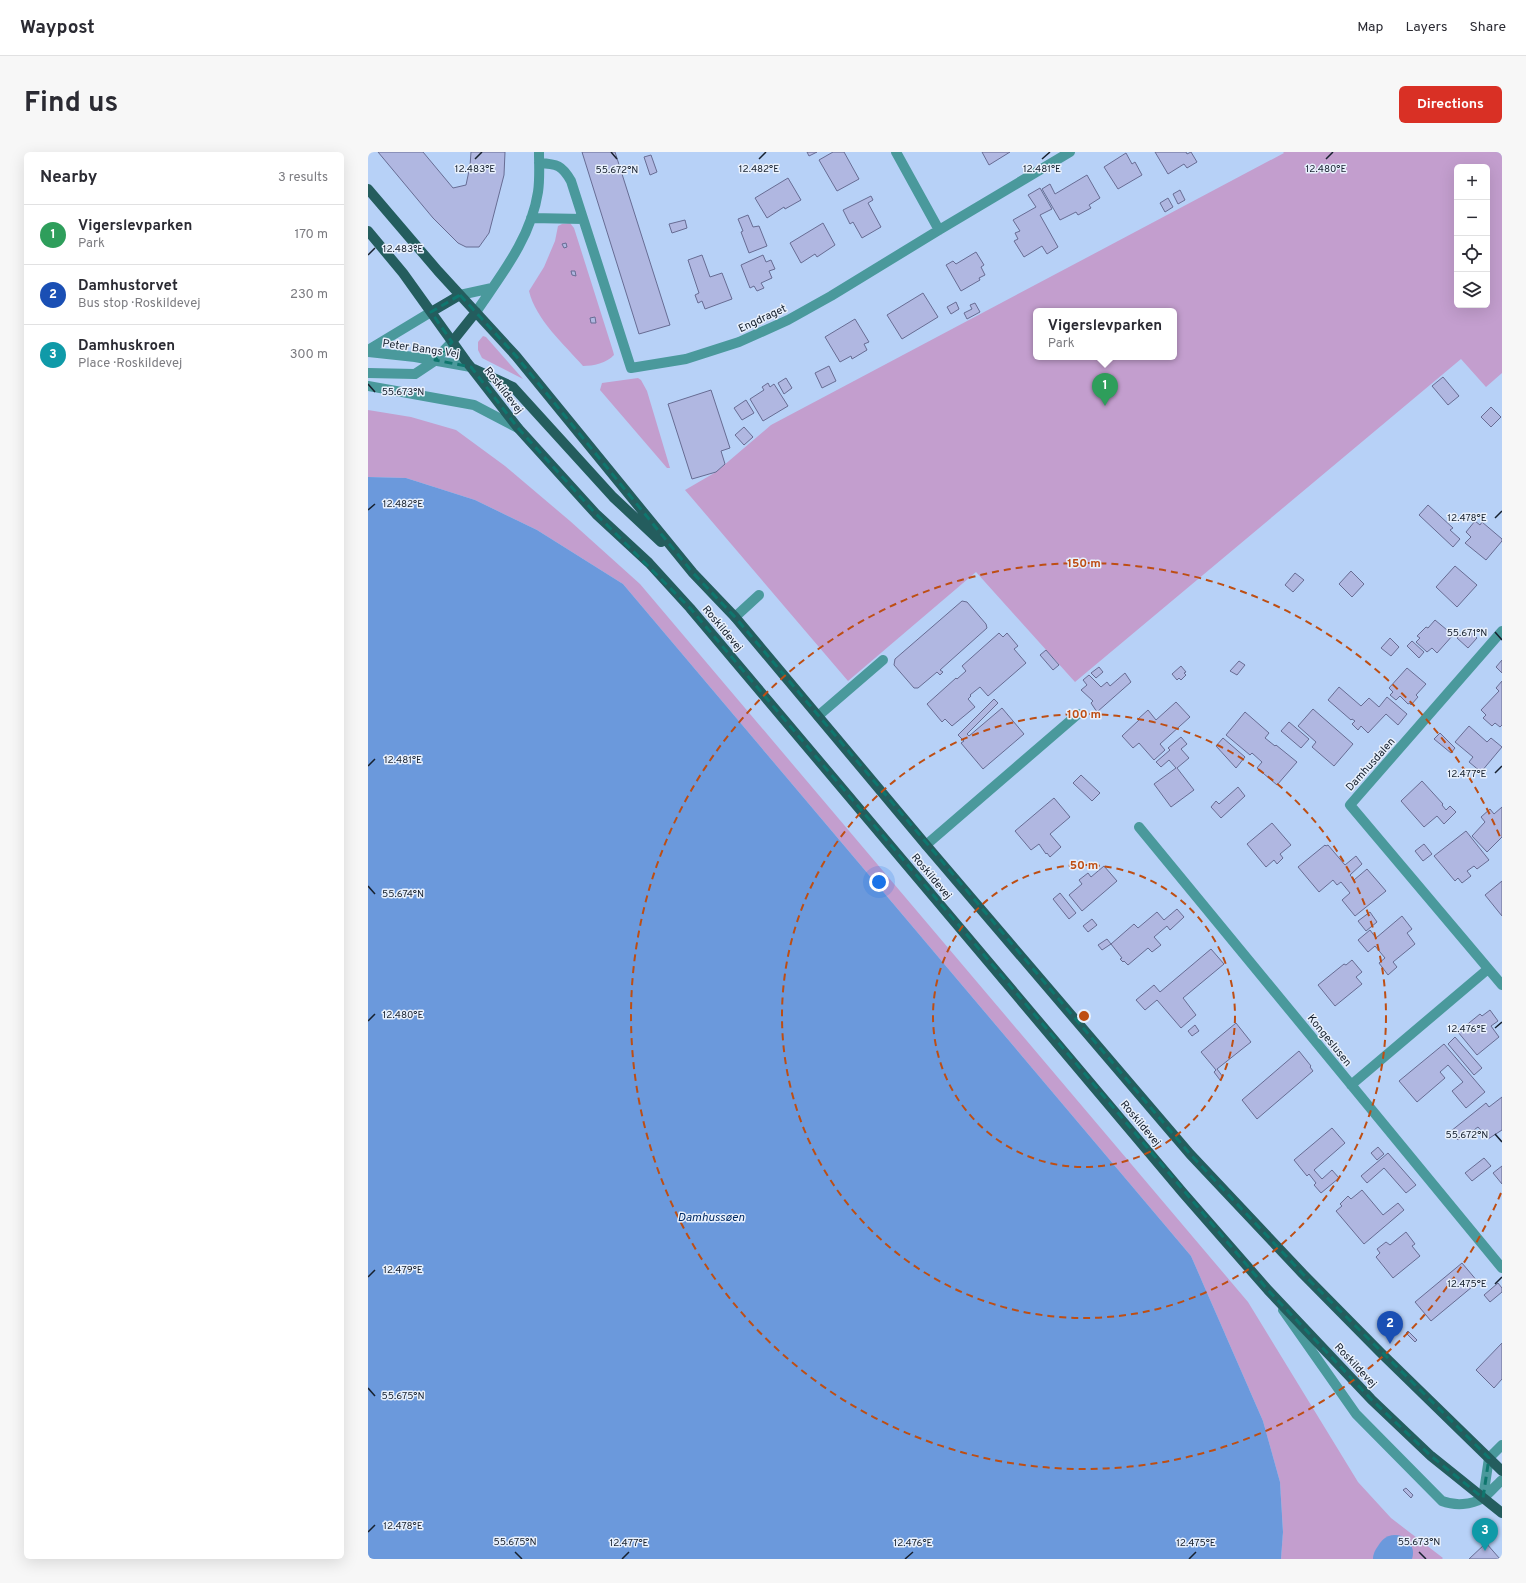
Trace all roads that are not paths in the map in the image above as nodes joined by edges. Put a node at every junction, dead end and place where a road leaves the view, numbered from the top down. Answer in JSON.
{"nodes":[{"id":1,"x":538,"y":152,"type":"edge"},
{"id":2,"x":896,"y":152,"type":"edge"},
{"id":3,"x":1070,"y":152,"type":"edge"},
{"id":4,"x":539,"y":163,"type":"junction"},
{"id":5,"x":368,"y":189,"type":"edge"},
{"id":6,"x":531,"y":218,"type":"junction"},
{"id":7,"x":583,"y":219,"type":"junction"},
{"id":8,"x":939,"y":230,"type":"junction"},
{"id":9,"x":368,"y":231,"type":"edge"},
{"id":10,"x":492,"y":288,"type":"junction"},
{"id":11,"x":460,"y":295,"type":"junction"},
{"id":12,"x":431,"y":312,"type":"junction"},
{"id":13,"x":476,"y":312,"type":"junction"},
{"id":14,"x":452,"y":342,"type":"junction"},
{"id":15,"x":368,"y":351,"type":"edge"},
{"id":16,"x":435,"y":360,"type":"junction"},
{"id":17,"x":471,"y":367,"type":"junction"},
{"id":18,"x":368,"y":373,"type":"edge"},
{"id":19,"x":368,"y":386,"type":"edge"},
{"id":20,"x":518,"y":428,"type":"junction"},
{"id":21,"x":693,"y":573,"type":"junction"},
{"id":22,"x":759,"y":595,"type":"dead end"},
{"id":23,"x":735,"y":617,"type":"junction"},
{"id":24,"x":1502,"y":631,"type":"edge"},
{"id":25,"x":883,"y":660,"type":"dead end"},
{"id":26,"x":1078,"y":714,"type":"dead end"},
{"id":27,"x":818,"y":716,"type":"junction"},
{"id":28,"x":1139,"y":827,"type":"dead end"},
{"id":29,"x":926,"y":845,"type":"junction"},
{"id":30,"x":1488,"y":968,"type":"junction"},
{"id":31,"x":1502,"y":985,"type":"edge"},
{"id":32,"x":1351,"y":1085,"type":"junction"},
{"id":33,"x":1502,"y":1268,"type":"edge"},
{"id":34,"x":1268,"y":1290,"type":"junction"},
{"id":35,"x":1502,"y":1445,"type":"edge"},
{"id":36,"x":1489,"y":1458,"type":"junction"},
{"id":37,"x":1502,"y":1471,"type":"edge"},
{"id":38,"x":1502,"y":1480,"type":"edge"},
{"id":39,"x":1483,"y":1498,"type":"junction"},
{"id":40,"x":1502,"y":1513,"type":"edge"}],
"edges":[{"from":1,"to":4,"type":"street"},
{"from":2,"to":8,"type":"street"},
{"from":3,"to":8,"type":"street","name":"Engdraget"},
{"from":4,"to":6,"type":"street"},
{"from":4,"to":7,"type":"street"},
{"from":5,"to":11,"type":"main road","name":"Roskildevej"},
{"from":6,"to":7,"type":"street"},
{"from":6,"to":10,"type":"street"},
{"from":7,"to":8,"type":"street","name":"Engdraget"},
{"from":9,"to":12,"type":"main road","name":"Roskildevej"},
{"from":10,"to":11,"type":"street"},
{"from":10,"to":13,"type":"street"},
{"from":11,"to":12,"type":"main road"},
{"from":11,"to":13,"type":"main road","name":"Roskildevej"},
{"from":12,"to":14,"type":"main road","name":"Roskildevej"},
{"from":12,"to":15,"type":"street"},
{"from":13,"to":14,"type":"main road"},
{"from":13,"to":21,"type":"main road","name":"Roskildevej"},
{"from":14,"to":16,"type":"street"},
{"from":14,"to":17,"type":"main road","name":"Roskildevej"},
{"from":15,"to":16,"type":"street","name":"Peter Bangs Vej"},
{"from":16,"to":17,"type":"street","name":"Peter Bangs Vej"},
{"from":16,"to":18,"type":"street"},
{"from":17,"to":20,"type":"main road","name":"Roskildevej"},
{"from":17,"to":21,"type":"main road"},
{"from":19,"to":20,"type":"street"},
{"from":20,"to":34,"type":"main road","name":"Roskildevej"},
{"from":21,"to":23,"type":"main road","name":"Roskildevej"},
{"from":22,"to":23,"type":"street"},
{"from":23,"to":27,"type":"main road","name":"Roskildevej"},
{"from":24,"to":30,"type":"street","name":"Damhusdalen"},
{"from":25,"to":27,"type":"street"},
{"from":26,"to":29,"type":"street","name":"Roskildevej"},
{"from":27,"to":29,"type":"main road","name":"Roskildevej"},
{"from":28,"to":32,"type":"street","name":"Kongeslusen"},
{"from":29,"to":36,"type":"main road","name":"Roskildevej"},
{"from":30,"to":31,"type":"street","name":"Damhusdalen"},
{"from":30,"to":32,"type":"street"},
{"from":32,"to":33,"type":"street","name":"Kongeslusen"},
{"from":34,"to":39,"type":"main road","name":"Roskildevej"},
{"from":34,"to":39,"type":"street"},
{"from":35,"to":36,"type":"street"},
{"from":36,"to":37,"type":"main road","name":"Roskildevej"},
{"from":36,"to":39,"type":"street"},
{"from":38,"to":39,"type":"street"},
{"from":39,"to":40,"type":"main road","name":"Roskildevej"}]}
